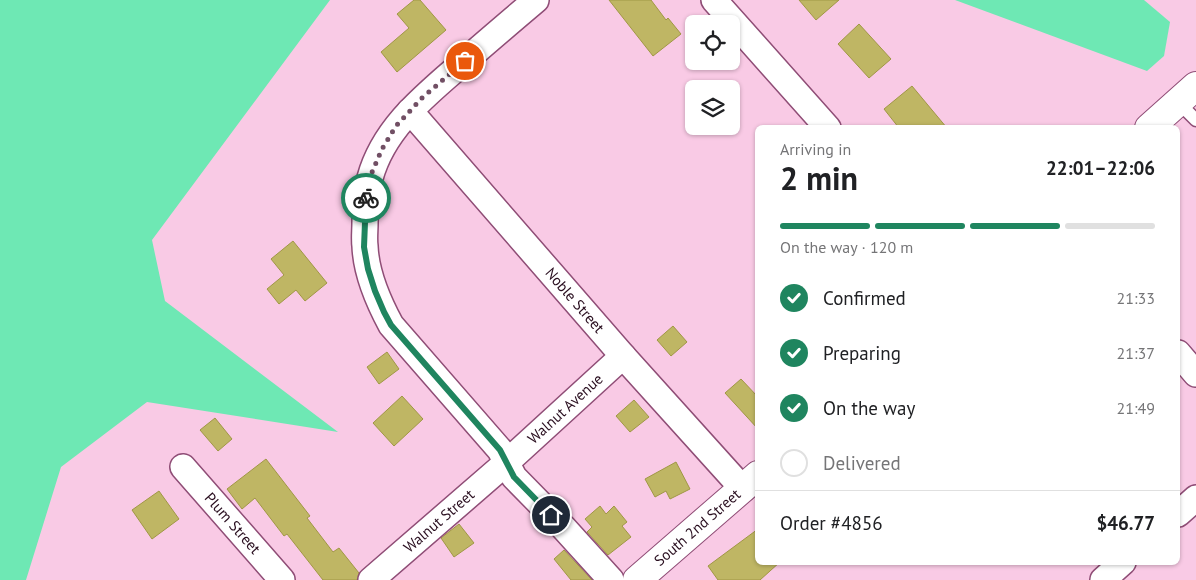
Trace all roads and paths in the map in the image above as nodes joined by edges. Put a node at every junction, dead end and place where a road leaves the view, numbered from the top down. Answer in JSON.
{"nodes":[{"id":1,"x":536,"y":0,"type":"edge"},
{"id":2,"x":714,"y":0,"type":"edge"},
{"id":3,"x":1190,"y":103,"type":"edge"},
{"id":4,"x":410,"y":111,"type":"junction"},
{"id":5,"x":825,"y":125,"type":"edge"},
{"id":6,"x":1154,"y":125,"type":"edge"},
{"id":7,"x":624,"y":356,"type":"junction"},
{"id":8,"x":1180,"y":356,"type":"edge"},
{"id":9,"x":1196,"y":374,"type":"edge"},
{"id":10,"x":506,"y":463,"type":"junction"},
{"id":11,"x":184,"y":467,"type":"dead end"},
{"id":12,"x":750,"y":482,"type":"edge"},
{"id":13,"x":1196,"y":498,"type":"edge"},
{"id":14,"x":1180,"y":512,"type":"edge"},
{"id":15,"x":1120,"y":565,"type":"edge"},
{"id":16,"x":282,"y":580,"type":"edge"},
{"id":17,"x":371,"y":580,"type":"edge"},
{"id":18,"x":611,"y":580,"type":"edge"},
{"id":19,"x":637,"y":580,"type":"edge"},
{"id":20,"x":1103,"y":580,"type":"edge"}],
"edges":[{"from":1,"to":4,"type":"street"},
{"from":2,"to":5,"type":"street"},
{"from":3,"to":6,"type":"main road"},
{"from":4,"to":7,"type":"street","name":"Noble Street"},
{"from":4,"to":10,"type":"street"},
{"from":7,"to":10,"type":"street","name":"Walnut Avenue"},
{"from":7,"to":12,"type":"street","name":"Noble Street"},
{"from":8,"to":9,"type":"street"},
{"from":10,"to":17,"type":"street","name":"Walnut Street"},
{"from":10,"to":18,"type":"street"},
{"from":11,"to":16,"type":"street","name":"Plum Street"},
{"from":12,"to":19,"type":"main road","name":"South 2nd Street"},
{"from":13,"to":14,"type":"street"},
{"from":15,"to":20,"type":"street"}]}
